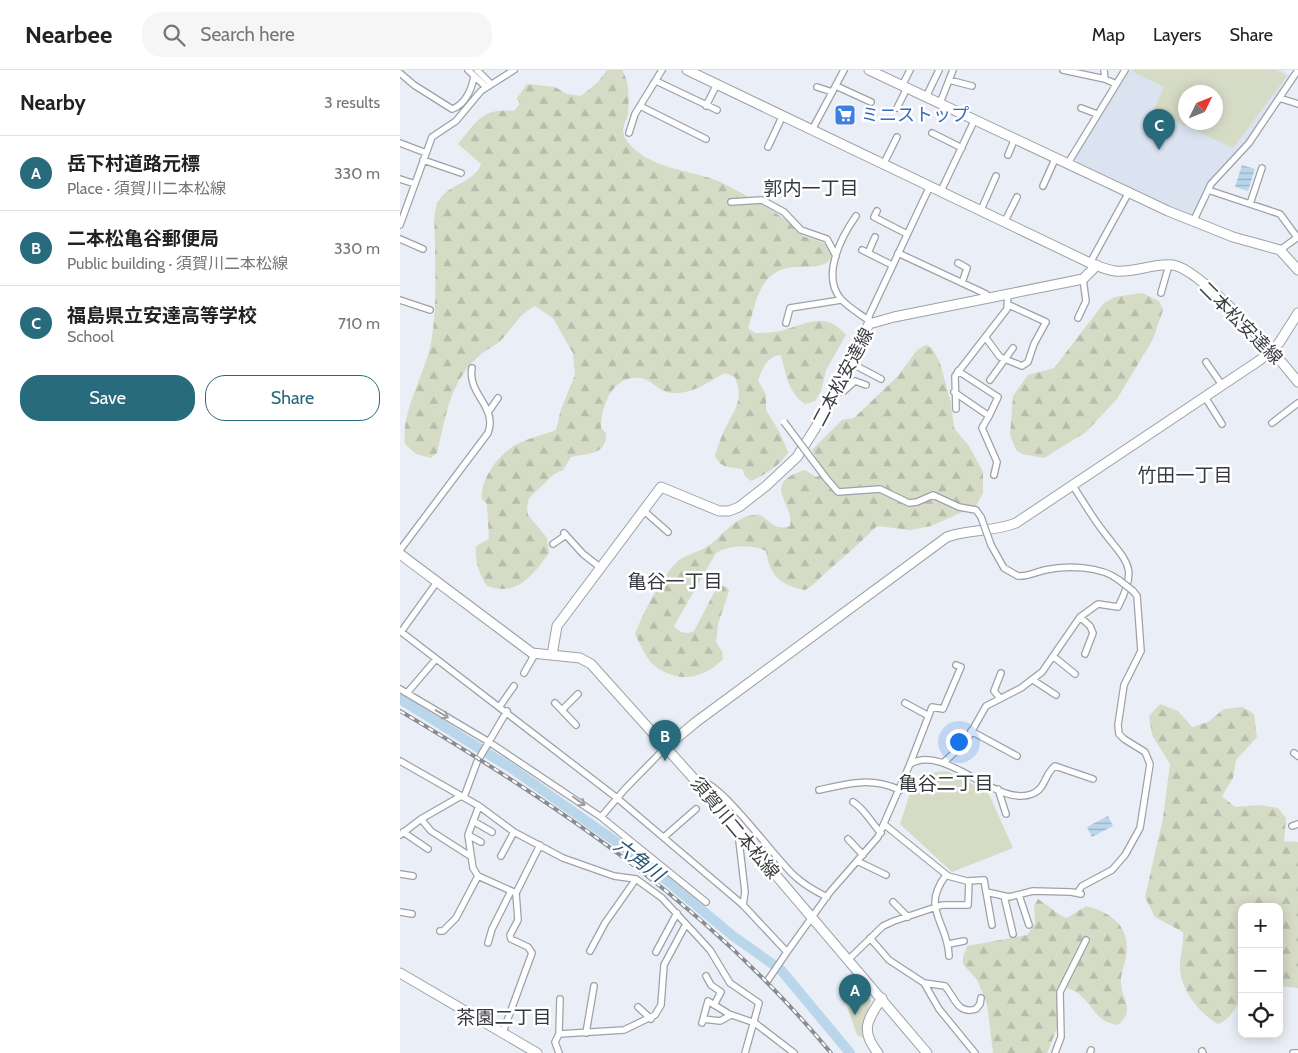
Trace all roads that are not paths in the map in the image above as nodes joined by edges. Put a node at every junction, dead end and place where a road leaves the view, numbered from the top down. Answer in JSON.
{"nodes":[{"id":1,"x":468,"y":70,"type":"edge"},
{"id":2,"x":477,"y":70,"type":"edge"},
{"id":3,"x":488,"y":70,"type":"edge"},
{"id":4,"x":514,"y":70,"type":"edge"},
{"id":5,"x":662,"y":70,"type":"edge"},
{"id":6,"x":687,"y":70,"type":"edge"},
{"id":7,"x":844,"y":70,"type":"edge"},
{"id":8,"x":871,"y":70,"type":"edge"},
{"id":9,"x":910,"y":70,"type":"edge"},
{"id":10,"x":939,"y":70,"type":"edge"},
{"id":11,"x":953,"y":70,"type":"edge"},
{"id":12,"x":1063,"y":70,"type":"edge"},
{"id":13,"x":1104,"y":70,"type":"edge"},
{"id":14,"x":1125,"y":70,"type":"edge"},
{"id":15,"x":1298,"y":70,"type":"edge"},
{"id":16,"x":400,"y":71,"type":"edge"},
{"id":17,"x":474,"y":76,"type":"junction"},
{"id":18,"x":484,"y":76,"type":"junction"},
{"id":19,"x":1105,"y":79,"type":"junction"},
{"id":20,"x":949,"y":80,"type":"junction"},
{"id":21,"x":656,"y":81,"type":"junction"},
{"id":22,"x":717,"y":84,"type":"junction"},
{"id":23,"x":1116,"y":84,"type":"junction"},
{"id":24,"x":489,"y":86,"type":"junction"},
{"id":25,"x":836,"y":86,"type":"junction"},
{"id":26,"x":972,"y":86,"type":"dead end"},
{"id":27,"x":817,"y":87,"type":"dead end"},
{"id":28,"x":905,"y":87,"type":"junction"},
{"id":29,"x":832,"y":92,"type":"junction"},
{"id":30,"x":926,"y":97,"type":"junction"},
{"id":31,"x":1279,"y":98,"type":"junction"},
{"id":32,"x":871,"y":102,"type":"dead end"},
{"id":33,"x":940,"y":103,"type":"junction"},
{"id":34,"x":1298,"y":104,"type":"edge"},
{"id":35,"x":640,"y":106,"type":"junction"},
{"id":36,"x":706,"y":106,"type":"junction"},
{"id":37,"x":898,"y":108,"type":"dead end"},
{"id":38,"x":1081,"y":108,"type":"dead end"},
{"id":39,"x":717,"y":110,"type":"dead end"},
{"id":40,"x":1097,"y":114,"type":"junction"},
{"id":41,"x":783,"y":115,"type":"junction"},
{"id":42,"x":975,"y":120,"type":"junction"},
{"id":43,"x":813,"y":128,"type":"junction"},
{"id":44,"x":932,"y":133,"type":"dead end"},
{"id":45,"x":628,"y":134,"type":"dead end"},
{"id":46,"x":897,"y":137,"type":"dead end"},
{"id":47,"x":1015,"y":138,"type":"junction"},
{"id":48,"x":706,"y":140,"type":"dead end"},
{"id":49,"x":400,"y":143,"type":"edge"},
{"id":50,"x":768,"y":147,"type":"dead end"},
{"id":51,"x":962,"y":148,"type":"junction"},
{"id":52,"x":426,"y":153,"type":"junction"},
{"id":53,"x":1008,"y":155,"type":"dead end"},
{"id":54,"x":1056,"y":158,"type":"junction"},
{"id":55,"x":423,"y":160,"type":"junction"},
{"id":56,"x":884,"y":163,"type":"junction"},
{"id":57,"x":1068,"y":163,"type":"junction"},
{"id":58,"x":1262,"y":168,"type":"dead end"},
{"id":59,"x":461,"y":173,"type":"dead end"},
{"id":60,"x":996,"y":176,"type":"dead end"},
{"id":61,"x":400,"y":179,"type":"edge"},
{"id":62,"x":414,"y":184,"type":"junction"},
{"id":63,"x":930,"y":186,"type":"junction"},
{"id":64,"x":1043,"y":186,"type":"dead end"},
{"id":65,"x":1208,"y":190,"type":"junction"},
{"id":66,"x":941,"y":191,"type":"junction"},
{"id":67,"x":1129,"y":192,"type":"junction"},
{"id":68,"x":1017,"y":197,"type":"dead end"},
{"id":69,"x":731,"y":202,"type":"dead end"},
{"id":70,"x":1250,"y":204,"type":"junction"},
{"id":71,"x":981,"y":210,"type":"junction"},
{"id":72,"x":877,"y":211,"type":"dead end"},
{"id":73,"x":856,"y":216,"type":"dead end"},
{"id":74,"x":1005,"y":221,"type":"junction"},
{"id":75,"x":1193,"y":222,"type":"junction"},
{"id":76,"x":400,"y":225,"type":"edge"},
{"id":77,"x":907,"y":234,"type":"junction"},
{"id":78,"x":876,"y":237,"type":"dead end"},
{"id":79,"x":1298,"y":237,"type":"edge"},
{"id":80,"x":400,"y":239,"type":"edge"},
{"id":81,"x":423,"y":249,"type":"dead end"},
{"id":82,"x":862,"y":250,"type":"dead end"},
{"id":83,"x":1280,"y":250,"type":"junction"},
{"id":84,"x":868,"y":253,"type":"junction"},
{"id":85,"x":898,"y":253,"type":"junction"},
{"id":86,"x":836,"y":256,"type":"junction"},
{"id":87,"x":958,"y":263,"type":"dead end"},
{"id":88,"x":1093,"y":264,"type":"junction"},
{"id":89,"x":892,"y":265,"type":"junction"},
{"id":90,"x":1169,"y":265,"type":"junction"},
{"id":91,"x":1298,"y":270,"type":"edge"},
{"id":92,"x":1083,"y":279,"type":"junction"},
{"id":93,"x":962,"y":283,"type":"junction"},
{"id":94,"x":1161,"y":293,"type":"dead end"},
{"id":95,"x":1008,"y":294,"type":"junction"},
{"id":96,"x":989,"y":298,"type":"junction"},
{"id":97,"x":400,"y":300,"type":"edge"},
{"id":98,"x":841,"y":300,"type":"junction"},
{"id":99,"x":1009,"y":305,"type":"junction"},
{"id":100,"x":430,"y":310,"type":"dead end"},
{"id":101,"x":1298,"y":313,"type":"edge"},
{"id":102,"x":1078,"y":318,"type":"dead end"},
{"id":103,"x":869,"y":322,"type":"junction"},
{"id":104,"x":786,"y":324,"type":"dead end"},
{"id":105,"x":986,"y":338,"type":"junction"},
{"id":106,"x":1013,"y":348,"type":"dead end"},
{"id":107,"x":1272,"y":351,"type":"junction"},
{"id":108,"x":1006,"y":360,"type":"junction"},
{"id":109,"x":849,"y":362,"type":"junction"},
{"id":110,"x":1206,"y":362,"type":"dead end"},
{"id":111,"x":472,"y":368,"type":"dead end"},
{"id":112,"x":958,"y":371,"type":"junction"},
{"id":113,"x":881,"y":379,"type":"dead end"},
{"id":114,"x":990,"y":380,"type":"dead end"},
{"id":115,"x":1298,"y":382,"type":"edge"},
{"id":116,"x":866,"y":385,"type":"dead end"},
{"id":117,"x":1222,"y":385,"type":"junction"},
{"id":118,"x":954,"y":392,"type":"junction"},
{"id":119,"x":832,"y":395,"type":"junction"},
{"id":120,"x":1205,"y":397,"type":"junction"},
{"id":121,"x":498,"y":398,"type":"dead end"},
{"id":122,"x":1298,"y":403,"type":"edge"},
{"id":123,"x":956,"y":409,"type":"dead end"},
{"id":124,"x":489,"y":411,"type":"junction"},
{"id":125,"x":989,"y":416,"type":"junction"},
{"id":126,"x":784,"y":422,"type":"dead end"},
{"id":127,"x":1222,"y":424,"type":"dead end"},
{"id":128,"x":1272,"y":424,"type":"dead end"},
{"id":129,"x":994,"y":475,"type":"dead end"},
{"id":130,"x":1073,"y":486,"type":"junction"},
{"id":131,"x":642,"y":510,"type":"junction"},
{"id":132,"x":668,"y":532,"type":"dead end"},
{"id":133,"x":553,"y":544,"type":"dead end"},
{"id":134,"x":401,"y":556,"type":"edge"},
{"id":135,"x":601,"y":568,"type":"junction"},
{"id":136,"x":437,"y":582,"type":"junction"},
{"id":137,"x":1080,"y":617,"type":"junction"},
{"id":138,"x":400,"y":631,"type":"edge"},
{"id":139,"x":535,"y":654,"type":"junction"},
{"id":140,"x":1085,"y":654,"type":"dead end"},
{"id":141,"x":552,"y":656,"type":"junction"},
{"id":142,"x":1054,"y":657,"type":"junction"},
{"id":143,"x":436,"y":659,"type":"junction"},
{"id":144,"x":956,"y":666,"type":"dead end"},
{"id":145,"x":524,"y":673,"type":"dead end"},
{"id":146,"x":1001,"y":673,"type":"dead end"},
{"id":147,"x":1075,"y":674,"type":"dead end"},
{"id":148,"x":1032,"y":680,"type":"junction"},
{"id":149,"x":514,"y":686,"type":"dead end"},
{"id":150,"x":400,"y":689,"type":"edge"},
{"id":151,"x":407,"y":693,"type":"junction"},
{"id":152,"x":578,"y":694,"type":"dead end"},
{"id":153,"x":1056,"y":695,"type":"dead end"},
{"id":154,"x":1000,"y":698,"type":"junction"},
{"id":155,"x":556,"y":703,"type":"dead end"},
{"id":156,"x":905,"y":703,"type":"dead end"},
{"id":157,"x":500,"y":706,"type":"junction"},
{"id":158,"x":562,"y":710,"type":"junction"},
{"id":159,"x":507,"y":711,"type":"junction"},
{"id":160,"x":927,"y":715,"type":"junction"},
{"id":161,"x":576,"y":725,"type":"dead end"},
{"id":162,"x":971,"y":731,"type":"junction"},
{"id":163,"x":489,"y":742,"type":"junction"},
{"id":164,"x":666,"y":747,"type":"junction"},
{"id":165,"x":1017,"y":756,"type":"dead end"},
{"id":166,"x":400,"y":761,"type":"edge"},
{"id":167,"x":944,"y":762,"type":"junction"},
{"id":168,"x":910,"y":764,"type":"junction"},
{"id":169,"x":1093,"y":779,"type":"dead end"},
{"id":170,"x":695,"y":780,"type":"junction"},
{"id":171,"x":998,"y":789,"type":"junction"},
{"id":172,"x":819,"y":790,"type":"dead end"},
{"id":173,"x":900,"y":790,"type":"junction"},
{"id":174,"x":462,"y":797,"type":"junction"},
{"id":175,"x":617,"y":798,"type":"junction"},
{"id":176,"x":853,"y":802,"type":"dead end"},
{"id":177,"x":479,"y":806,"type":"junction"},
{"id":178,"x":696,"y":809,"type":"dead end"},
{"id":179,"x":1006,"y":814,"type":"dead end"},
{"id":180,"x":601,"y":817,"type":"junction"},
{"id":181,"x":421,"y":819,"type":"junction"},
{"id":182,"x":473,"y":821,"type":"junction"},
{"id":183,"x":885,"y":825,"type":"junction"},
{"id":184,"x":492,"y":832,"type":"dead end"},
{"id":185,"x":514,"y":832,"type":"junction"},
{"id":186,"x":738,"y":832,"type":"junction"},
{"id":187,"x":880,"y":833,"type":"junction"},
{"id":188,"x":402,"y":834,"type":"edge"},
{"id":189,"x":468,"y":835,"type":"junction"},
{"id":190,"x":664,"y":837,"type":"junction"},
{"id":191,"x":848,"y":839,"type":"dead end"},
{"id":192,"x":481,"y":842,"type":"dead end"},
{"id":193,"x":540,"y":845,"type":"junction"},
{"id":194,"x":428,"y":849,"type":"dead end"},
{"id":195,"x":470,"y":856,"type":"junction"},
{"id":196,"x":501,"y":856,"type":"dead end"},
{"id":197,"x":863,"y":856,"type":"junction"},
{"id":198,"x":857,"y":861,"type":"junction"},
{"id":199,"x":400,"y":874,"type":"edge"},
{"id":200,"x":946,"y":875,"type":"junction"},
{"id":201,"x":413,"y":876,"type":"dead end"},
{"id":202,"x":478,"y":876,"type":"junction"},
{"id":203,"x":886,"y":876,"type":"dead end"},
{"id":204,"x":636,"y":879,"type":"junction"},
{"id":205,"x":969,"y":881,"type":"junction"},
{"id":206,"x":514,"y":892,"type":"junction"},
{"id":207,"x":986,"y":892,"type":"junction"},
{"id":208,"x":1018,"y":895,"type":"junction"},
{"id":209,"x":827,"y":896,"type":"junction"},
{"id":210,"x":1004,"y":896,"type":"junction"},
{"id":211,"x":706,"y":902,"type":"dead end"},
{"id":212,"x":894,"y":902,"type":"dead end"},
{"id":213,"x":743,"y":905,"type":"junction"},
{"id":214,"x":934,"y":908,"type":"junction"},
{"id":215,"x":400,"y":912,"type":"edge"},
{"id":216,"x":412,"y":914,"type":"dead end"},
{"id":217,"x":677,"y":914,"type":"junction"},
{"id":218,"x":908,"y":916,"type":"junction"},
{"id":219,"x":811,"y":917,"type":"junction"},
{"id":220,"x":686,"y":924,"type":"junction"},
{"id":221,"x":992,"y":924,"type":"dead end"},
{"id":222,"x":1029,"y":925,"type":"dead end"},
{"id":223,"x":440,"y":931,"type":"dead end"},
{"id":224,"x":1013,"y":934,"type":"dead end"},
{"id":225,"x":870,"y":938,"type":"junction"},
{"id":226,"x":1086,"y":940,"type":"dead end"},
{"id":227,"x":964,"y":942,"type":"dead end"},
{"id":228,"x":488,"y":943,"type":"dead end"},
{"id":229,"x":949,"y":944,"type":"junction"},
{"id":230,"x":590,"y":951,"type":"dead end"},
{"id":231,"x":656,"y":952,"type":"dead end"},
{"id":232,"x":787,"y":952,"type":"junction"},
{"id":233,"x":950,"y":956,"type":"dead end"},
{"id":234,"x":848,"y":960,"type":"junction"},
{"id":235,"x":400,"y":973,"type":"edge"},
{"id":236,"x":706,"y":976,"type":"dead end"},
{"id":237,"x":768,"y":980,"type":"dead end"},
{"id":238,"x":924,"y":983,"type":"junction"},
{"id":239,"x":594,"y":986,"type":"dead end"},
{"id":240,"x":882,"y":998,"type":"junction"},
{"id":241,"x":981,"y":998,"type":"dead end"},
{"id":242,"x":560,"y":999,"type":"dead end"},
{"id":243,"x":714,"y":1005,"type":"junction"},
{"id":244,"x":638,"y":1006,"type":"dead end"},
{"id":245,"x":731,"y":1015,"type":"junction"},
{"id":246,"x":651,"y":1019,"type":"junction"},
{"id":247,"x":755,"y":1023,"type":"junction"},
{"id":248,"x":502,"y":1032,"type":"junction"},
{"id":249,"x":586,"y":1032,"type":"junction"},
{"id":250,"x":559,"y":1034,"type":"junction"},
{"id":251,"x":537,"y":1053,"type":"edge"},
{"id":252,"x":559,"y":1053,"type":"edge"},
{"id":253,"x":745,"y":1053,"type":"edge"},
{"id":254,"x":794,"y":1053,"type":"edge"},
{"id":255,"x":878,"y":1053,"type":"edge"},
{"id":256,"x":927,"y":1053,"type":"edge"},
{"id":257,"x":975,"y":1053,"type":"edge"},
{"id":258,"x":1055,"y":1053,"type":"edge"},
{"id":259,"x":1293,"y":1053,"type":"edge"},
{"id":260,"x":1298,"y":1053,"type":"edge"}],
"edges":[{"from":1,"to":17,"type":"street"},
{"from":2,"to":18,"type":"street"},
{"from":3,"to":18,"type":"street"},
{"from":4,"to":24,"type":"street"},
{"from":5,"to":21,"type":"street"},
{"from":6,"to":22,"type":"street","name":"二本松安達線"},
{"from":7,"to":25,"type":"street"},
{"from":8,"to":28,"type":"street"},
{"from":9,"to":28,"type":"street"},
{"from":10,"to":30,"type":"street"},
{"from":11,"to":20,"type":"street"},
{"from":12,"to":19,"type":"street"},
{"from":13,"to":19,"type":"street"},
{"from":14,"to":23,"type":"street"},
{"from":15,"to":31,"type":"street"},
{"from":16,"to":17,"type":"street"},
{"from":17,"to":24,"type":"street"},
{"from":18,"to":24,"type":"street"},
{"from":19,"to":23,"type":"street"},
{"from":20,"to":26,"type":"street"},
{"from":20,"to":33,"type":"street"},
{"from":21,"to":35,"type":"street"},
{"from":21,"to":36,"type":"street"},
{"from":22,"to":36,"type":"street"},
{"from":22,"to":41,"type":"street","name":"二本松安達線"},
{"from":23,"to":40,"type":"street"},
{"from":24,"to":52,"type":"street"},
{"from":25,"to":29,"type":"street"},
{"from":25,"to":32,"type":"street"},
{"from":27,"to":29,"type":"street"},
{"from":28,"to":30,"type":"street"},
{"from":28,"to":37,"type":"street"},
{"from":29,"to":43,"type":"street"},
{"from":30,"to":33,"type":"street"},
{"from":31,"to":34,"type":"street"},
{"from":31,"to":65,"type":"street"},
{"from":33,"to":42,"type":"street"},
{"from":35,"to":45,"type":"street"},
{"from":35,"to":48,"type":"street"},
{"from":36,"to":39,"type":"street"},
{"from":38,"to":40,"type":"street"},
{"from":40,"to":57,"type":"street"},
{"from":41,"to":43,"type":"street","name":"二本松安達線"},
{"from":41,"to":50,"type":"street"},
{"from":42,"to":47,"type":"street"},
{"from":42,"to":51,"type":"street"},
{"from":43,"to":56,"type":"street","name":"二本松安達線"},
{"from":44,"to":51,"type":"street"},
{"from":46,"to":56,"type":"street"},
{"from":47,"to":53,"type":"street"},
{"from":47,"to":54,"type":"street"},
{"from":49,"to":52,"type":"street"},
{"from":51,"to":66,"type":"street"},
{"from":52,"to":55,"type":"street"},
{"from":54,"to":57,"type":"street"},
{"from":54,"to":64,"type":"street"},
{"from":55,"to":59,"type":"street"},
{"from":55,"to":62,"type":"street"},
{"from":56,"to":63,"type":"street","name":"二本松安達線"},
{"from":57,"to":67,"type":"street"},
{"from":58,"to":70,"type":"street"},
{"from":60,"to":71,"type":"street"},
{"from":61,"to":62,"type":"street"},
{"from":62,"to":76,"type":"street"},
{"from":63,"to":66,"type":"street","name":"二本松安達線"},
{"from":63,"to":77,"type":"street"},
{"from":65,"to":70,"type":"street"},
{"from":65,"to":75,"type":"street"},
{"from":66,"to":71,"type":"street","name":"二本松安達線"},
{"from":67,"to":75,"type":"street"},
{"from":67,"to":88,"type":"street"},
{"from":68,"to":74,"type":"street"},
{"from":69,"to":86,"type":"street"},
{"from":70,"to":79,"type":"street"},
{"from":71,"to":74,"type":"street","name":"二本松安達線"},
{"from":72,"to":77,"type":"street"},
{"from":73,"to":86,"type":"street"},
{"from":74,"to":88,"type":"street","name":"二本松安達線"},
{"from":75,"to":83,"type":"street"},
{"from":77,"to":85,"type":"street"},
{"from":78,"to":84,"type":"street"},
{"from":79,"to":83,"type":"street"},
{"from":80,"to":81,"type":"street"},
{"from":82,"to":84,"type":"street"},
{"from":83,"to":91,"type":"street"},
{"from":84,"to":89,"type":"street"},
{"from":85,"to":89,"type":"street"},
{"from":85,"to":93,"type":"street"},
{"from":86,"to":98,"type":"street"},
{"from":87,"to":93,"type":"street"},
{"from":88,"to":90,"type":"street","name":"二本松安達線"},
{"from":88,"to":92,"type":"street"},
{"from":89,"to":103,"type":"street"},
{"from":90,"to":94,"type":"street"},
{"from":90,"to":107,"type":"street","name":"二本松安達線"},
{"from":92,"to":95,"type":"street","name":"二本松安達線"},
{"from":92,"to":102,"type":"street"},
{"from":93,"to":96,"type":"street"},
{"from":95,"to":96,"type":"street","name":"二本松安達線"},
{"from":95,"to":99,"type":"street"},
{"from":96,"to":103,"type":"street","name":"二本松安達線"},
{"from":97,"to":100,"type":"street"},
{"from":98,"to":103,"type":"street"},
{"from":98,"to":104,"type":"street"},
{"from":99,"to":105,"type":"street"},
{"from":99,"to":108,"type":"street"},
{"from":101,"to":107,"type":"street"},
{"from":103,"to":109,"type":"street","name":"二本松安達線"},
{"from":105,"to":108,"type":"street"},
{"from":105,"to":112,"type":"street"},
{"from":106,"to":108,"type":"street"},
{"from":107,"to":115,"type":"street","name":"二本松安達線"},
{"from":107,"to":117,"type":"street"},
{"from":108,"to":114,"type":"street"},
{"from":109,"to":113,"type":"street"},
{"from":109,"to":119,"type":"street","name":"二本松安達線"},
{"from":110,"to":117,"type":"street"},
{"from":111,"to":124,"type":"street"},
{"from":112,"to":118,"type":"street"},
{"from":112,"to":125,"type":"street"},
{"from":116,"to":119,"type":"street"},
{"from":117,"to":120,"type":"street"},
{"from":118,"to":123,"type":"street"},
{"from":118,"to":125,"type":"street"},
{"from":119,"to":131,"type":"street","name":"二本松安達線"},
{"from":120,"to":127,"type":"street"},
{"from":120,"to":130,"type":"street"},
{"from":121,"to":124,"type":"street"},
{"from":122,"to":128,"type":"street"},
{"from":124,"to":134,"type":"street"},
{"from":125,"to":129,"type":"street"},
{"from":126,"to":208,"type":"street","bridge":true},
{"from":130,"to":137,"type":"street"},
{"from":130,"to":164,"type":"street"},
{"from":131,"to":132,"type":"street"},
{"from":131,"to":135,"type":"street","name":"二本松安達線"},
{"from":133,"to":135,"type":"street"},
{"from":134,"to":136,"type":"street","name":"須賀川二本松線"},
{"from":135,"to":141,"type":"street","name":"二本松安達線"},
{"from":136,"to":138,"type":"street"},
{"from":136,"to":139,"type":"street","name":"須賀川二本松線"},
{"from":137,"to":140,"type":"street"},
{"from":137,"to":142,"type":"street"},
{"from":138,"to":143,"type":"street"},
{"from":139,"to":141,"type":"street","name":"須賀川二本松線"},
{"from":139,"to":145,"type":"street"},
{"from":141,"to":164,"type":"street","name":"須賀川二本松線"},
{"from":142,"to":147,"type":"street"},
{"from":142,"to":148,"type":"street"},
{"from":143,"to":151,"type":"street"},
{"from":143,"to":157,"type":"street"},
{"from":144,"to":160,"type":"street"},
{"from":146,"to":154,"type":"street"},
{"from":148,"to":153,"type":"street"},
{"from":148,"to":154,"type":"street"},
{"from":149,"to":157,"type":"street"},
{"from":150,"to":151,"type":"street"},
{"from":151,"to":163,"type":"street","one_way":true},
{"from":152,"to":158,"type":"street"},
{"from":154,"to":162,"type":"street"},
{"from":155,"to":158,"type":"street"},
{"from":156,"to":160,"type":"street"},
{"from":157,"to":159,"type":"street"},
{"from":158,"to":161,"type":"street"},
{"from":159,"to":163,"type":"street"},
{"from":159,"to":175,"type":"street"},
{"from":160,"to":168,"type":"street"},
{"from":162,"to":165,"type":"street"},
{"from":162,"to":167,"type":"street"},
{"from":163,"to":174,"type":"street"},
{"from":163,"to":180,"type":"street","one_way":true},
{"from":164,"to":170,"type":"street","name":"須賀川二本松線"},
{"from":164,"to":175,"type":"street"},
{"from":166,"to":174,"type":"street"},
{"from":167,"to":168,"type":"street"},
{"from":167,"to":171,"type":"street"},
{"from":168,"to":173,"type":"street"},
{"from":169,"to":171,"type":"street"},
{"from":170,"to":186,"type":"street","name":"須賀川二本松線"},
{"from":170,"to":209,"type":"street"},
{"from":171,"to":179,"type":"street"},
{"from":172,"to":173,"type":"street"},
{"from":173,"to":183,"type":"street"},
{"from":174,"to":177,"type":"street"},
{"from":174,"to":181,"type":"street"},
{"from":175,"to":180,"type":"street"},
{"from":175,"to":190,"type":"street"},
{"from":176,"to":187,"type":"street"},
{"from":177,"to":182,"type":"street"},
{"from":177,"to":185,"type":"street"},
{"from":178,"to":190,"type":"street"},
{"from":180,"to":211,"type":"street"},
{"from":181,"to":188,"type":"street"},
{"from":181,"to":195,"type":"street"},
{"from":182,"to":184,"type":"street"},
{"from":182,"to":189,"type":"street"},
{"from":183,"to":187,"type":"street"},
{"from":183,"to":200,"type":"street"},
{"from":185,"to":193,"type":"street"},
{"from":185,"to":196,"type":"street"},
{"from":186,"to":213,"type":"street"},
{"from":186,"to":219,"type":"street","name":"須賀川二本松線"},
{"from":187,"to":197,"type":"street"},
{"from":188,"to":194,"type":"street"},
{"from":189,"to":192,"type":"street"},
{"from":189,"to":195,"type":"street"},
{"from":190,"to":213,"type":"street"},
{"from":191,"to":197,"type":"street"},
{"from":193,"to":204,"type":"street"},
{"from":193,"to":206,"type":"street"},
{"from":195,"to":202,"type":"street"},
{"from":197,"to":198,"type":"street"},
{"from":198,"to":203,"type":"street"},
{"from":198,"to":209,"type":"street"},
{"from":199,"to":201,"type":"street"},
{"from":200,"to":205,"type":"street"},
{"from":200,"to":214,"type":"street"},
{"from":202,"to":206,"type":"street"},
{"from":202,"to":223,"type":"street"},
{"from":204,"to":217,"type":"street"},
{"from":204,"to":230,"type":"street"},
{"from":205,"to":207,"type":"street"},
{"from":205,"to":214,"type":"street"},
{"from":206,"to":228,"type":"street"},
{"from":206,"to":248,"type":"street"},
{"from":207,"to":210,"type":"street"},
{"from":207,"to":221,"type":"street"},
{"from":208,"to":210,"type":"street"},
{"from":208,"to":222,"type":"street"},
{"from":209,"to":219,"type":"street"},
{"from":210,"to":224,"type":"street"},
{"from":212,"to":218,"type":"street"},
{"from":213,"to":232,"type":"street"},
{"from":214,"to":218,"type":"street"},
{"from":214,"to":229,"type":"street"},
{"from":215,"to":216,"type":"street"},
{"from":217,"to":220,"type":"street"},
{"from":217,"to":231,"type":"street"},
{"from":218,"to":225,"type":"street"},
{"from":219,"to":232,"type":"street"},
{"from":219,"to":234,"type":"street","name":"須賀川二本松線"},
{"from":220,"to":246,"type":"street"},
{"from":220,"to":247,"type":"street"},
{"from":225,"to":234,"type":"street"},
{"from":225,"to":238,"type":"street"},
{"from":226,"to":258,"type":"street"},
{"from":227,"to":229,"type":"street"},
{"from":229,"to":233,"type":"street"},
{"from":232,"to":237,"type":"street"},
{"from":234,"to":240,"type":"street","name":"須賀川二本松線"},
{"from":235,"to":248,"type":"street"},
{"from":236,"to":243,"type":"street"},
{"from":238,"to":241,"type":"street"},
{"from":238,"to":257,"type":"street"},
{"from":239,"to":249,"type":"street"},
{"from":240,"to":255,"type":"street"},
{"from":240,"to":256,"type":"street","name":"須賀川二本松線"},
{"from":242,"to":250,"type":"street"},
{"from":243,"to":245,"type":"street"},
{"from":243,"to":245,"type":"street"},
{"from":244,"to":246,"type":"street"},
{"from":245,"to":247,"type":"street"},
{"from":246,"to":249,"type":"street"},
{"from":247,"to":253,"type":"street"},
{"from":247,"to":254,"type":"street"},
{"from":248,"to":251,"type":"street"},
{"from":249,"to":250,"type":"street"},
{"from":250,"to":252,"type":"street"},
{"from":259,"to":260,"type":"street"}]}
